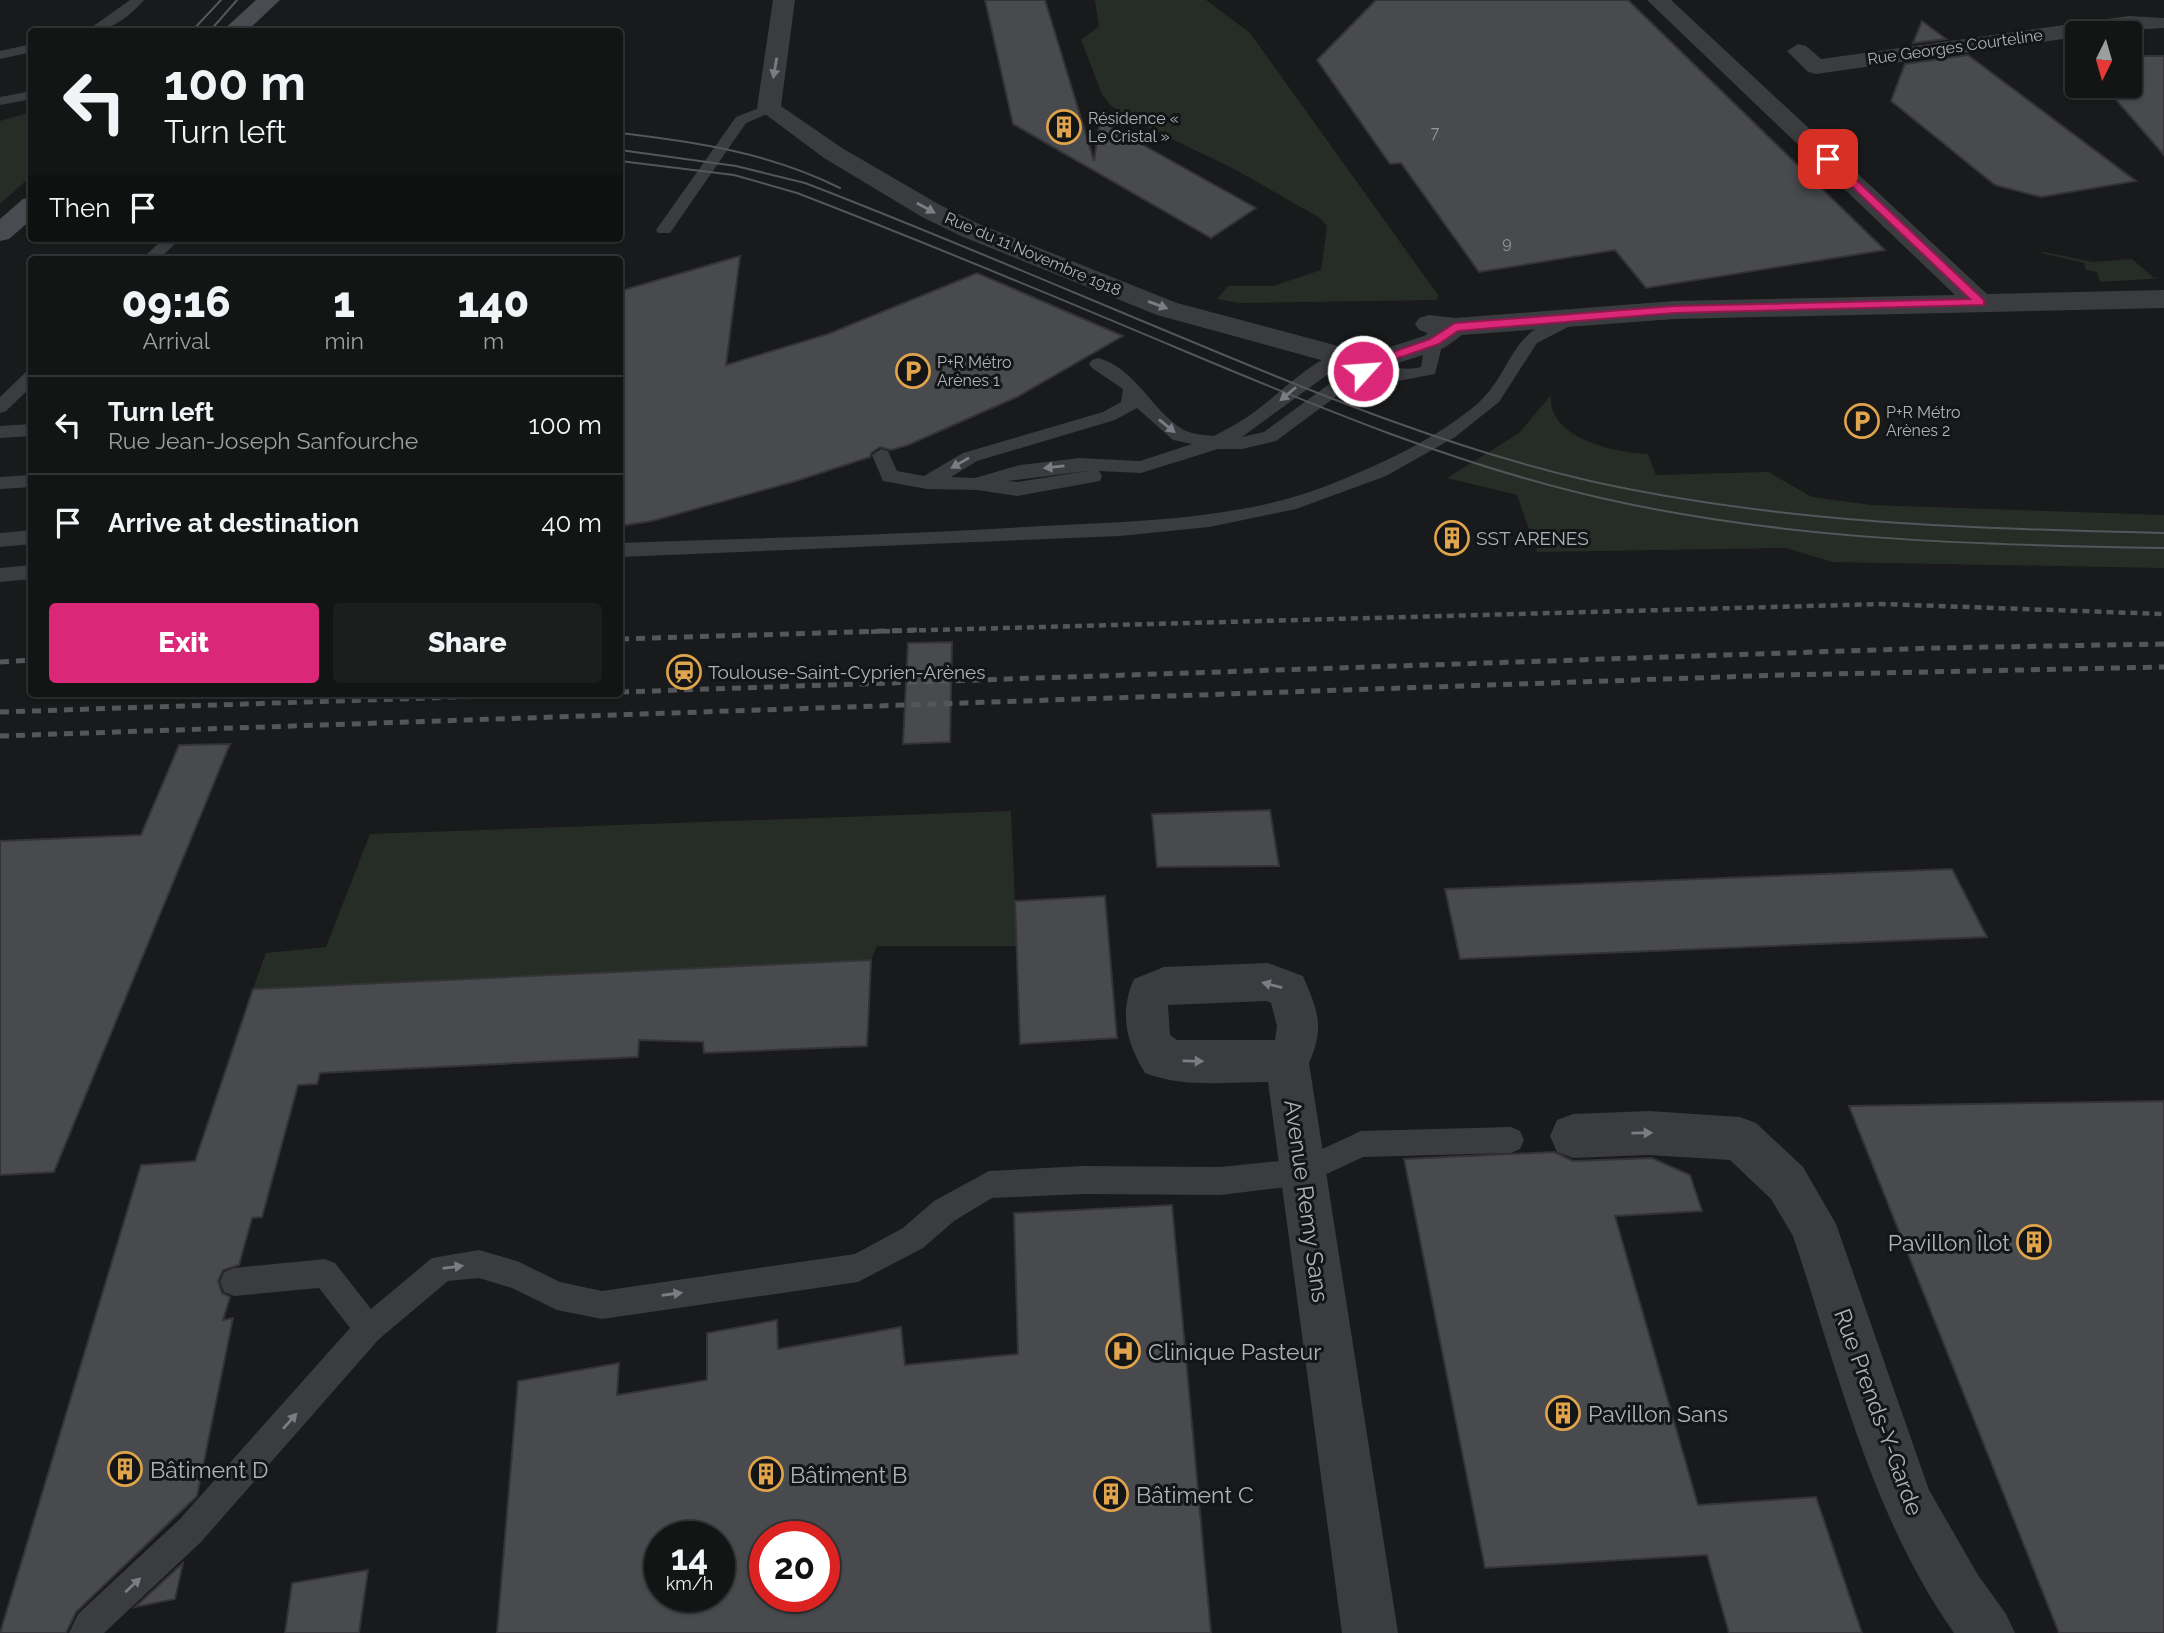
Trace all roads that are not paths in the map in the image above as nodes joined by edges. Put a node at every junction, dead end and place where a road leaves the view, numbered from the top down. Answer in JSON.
{"nodes":[{"id":1,"x":138,"y":0,"type":"edge"},
{"id":2,"x":269,"y":0,"type":"edge"},
{"id":3,"x":784,"y":0,"type":"edge"},
{"id":4,"x":1658,"y":0,"type":"edge"},
{"id":5,"x":2137,"y":0,"type":"edge"},
{"id":6,"x":2162,"y":25,"type":"edge"},
{"id":7,"x":98,"y":28,"type":"edge"},
{"id":8,"x":237,"y":28,"type":"edge"},
{"id":9,"x":28,"y":49,"type":"edge"},
{"id":10,"x":1798,"y":51,"type":"dead end"},
{"id":11,"x":0,"y":55,"type":"edge"},
{"id":12,"x":28,"y":96,"type":"edge"},
{"id":13,"x":0,"y":101,"type":"edge"},
{"id":14,"x":769,"y":108,"type":"junction"},
{"id":15,"x":28,"y":208,"type":"edge"},
{"id":16,"x":664,"y":230,"type":"dead end"},
{"id":17,"x":0,"y":233,"type":"edge"},
{"id":18,"x":169,"y":242,"type":"edge"},
{"id":19,"x":153,"y":256,"type":"edge"},
{"id":20,"x":2164,"y":299,"type":"edge"},
{"id":21,"x":1980,"y":303,"type":"junction"},
{"id":22,"x":1568,"y":320,"type":"junction"},
{"id":23,"x":1356,"y":360,"type":"junction"},
{"id":24,"x":1098,"y":364,"type":"dead end"},
{"id":25,"x":28,"y":380,"type":"edge"},
{"id":26,"x":1132,"y":387,"type":"junction"},
{"id":27,"x":0,"y":407,"type":"edge"},
{"id":28,"x":28,"y":430,"type":"edge"},
{"id":29,"x":0,"y":432,"type":"edge"},
{"id":30,"x":1217,"y":443,"type":"junction"},
{"id":31,"x":881,"y":455,"type":"dead end"},
{"id":32,"x":1141,"y":467,"type":"joint"},
{"id":33,"x":28,"y":481,"type":"edge"},
{"id":34,"x":927,"y":483,"type":"junction"},
{"id":35,"x":0,"y":484,"type":"edge"},
{"id":36,"x":975,"y":484,"type":"joint"},
{"id":37,"x":28,"y":537,"type":"edge"},
{"id":38,"x":0,"y":540,"type":"edge"},
{"id":39,"x":623,"y":550,"type":"edge"},
{"id":40,"x":28,"y":572,"type":"edge"},
{"id":41,"x":0,"y":575,"type":"edge"},
{"id":42,"x":1287,"y":1061,"type":"dead end"},
{"id":43,"x":1573,"y":1136,"type":"dead end"},
{"id":44,"x":1511,"y":1140,"type":"dead end"},
{"id":45,"x":1303,"y":1172,"type":"junction"},
{"id":46,"x":234,"y":1282,"type":"dead end"},
{"id":47,"x":369,"y":1329,"type":"junction"},
{"id":48,"x":85,"y":1633,"type":"edge"},
{"id":49,"x":1370,"y":1633,"type":"edge"},
{"id":50,"x":1987,"y":1633,"type":"edge"}],
"edges":[{"from":1,"to":7,"type":"lane"},
{"from":2,"to":8,"type":"main road"},
{"from":3,"to":14,"type":"street","one_way":true},
{"from":4,"to":21,"type":"street"},
{"from":5,"to":6,"type":"street"},
{"from":6,"to":10,"type":"street","name":"Rue Georges Courteline"},
{"from":9,"to":11,"type":"lane"},
{"from":12,"to":13,"type":"lane"},
{"from":14,"to":16,"type":"lane"},
{"from":14,"to":23,"type":"street","name":"Rue du 11 Novembre 1918","one_way":true},
{"from":15,"to":17,"type":"main road"},
{"from":18,"to":19,"type":"lane"},
{"from":20,"to":21,"type":"street"},
{"from":21,"to":22,"type":"street"},
{"from":22,"to":23,"type":"street"},
{"from":22,"to":39,"type":"lane"},
{"from":23,"to":30,"type":"lane","one_way":true},
{"from":23,"to":30,"type":"lane"},
{"from":24,"to":26,"type":"lane"},
{"from":25,"to":27,"type":"lane"},
{"from":26,"to":30,"type":"lane","one_way":true},
{"from":26,"to":34,"type":"lane","one_way":true},
{"from":28,"to":29,"type":"lane"},
{"from":30,"to":32,"type":"lane"},
{"from":31,"to":34,"type":"lane"},
{"from":32,"to":36,"type":"lane","one_way":true},
{"from":33,"to":35,"type":"lane"},
{"from":34,"to":36,"type":"lane"},
{"from":37,"to":38,"type":"lane"},
{"from":40,"to":41,"type":"lane"},
{"from":42,"to":45,"type":"street","name":"Avenue Remy Sans"},
{"from":43,"to":50,"type":"street","name":"Rue Prends-Y-Garde","one_way":true},
{"from":44,"to":45,"type":"lane"},
{"from":47,"to":45,"type":"lane","one_way":true},
{"from":45,"to":49,"type":"street","name":"Avenue Remy Sans"},
{"from":46,"to":47,"type":"lane"},
{"from":48,"to":47,"type":"lane","one_way":true}]}
